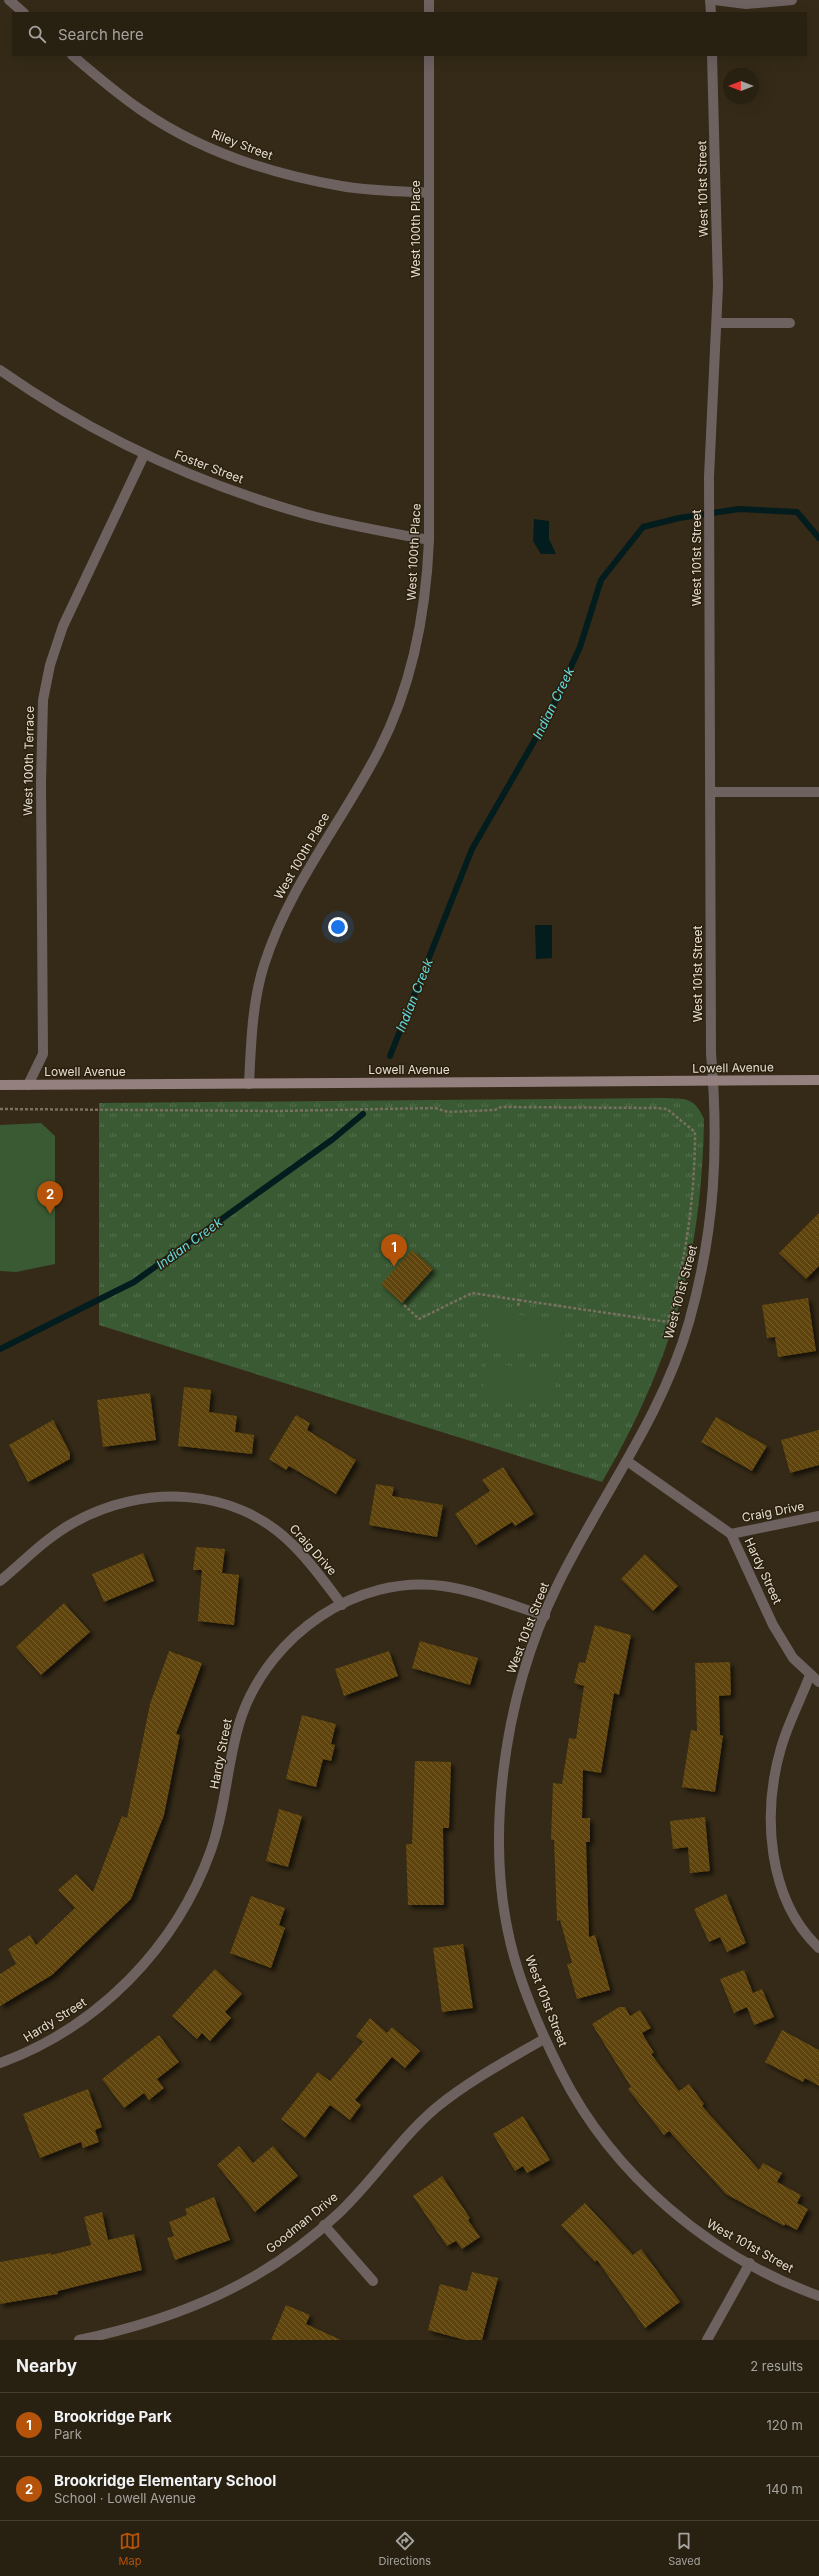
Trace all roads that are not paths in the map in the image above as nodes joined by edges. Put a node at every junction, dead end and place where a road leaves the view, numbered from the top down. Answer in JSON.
{"nodes":[{"id":1,"x":9,"y":0,"type":"edge"},
{"id":2,"x":429,"y":0,"type":"edge"},
{"id":3,"x":710,"y":0,"type":"edge"},
{"id":4,"x":714,"y":0,"type":"edge"},
{"id":5,"x":792,"y":0,"type":"edge"},
{"id":6,"x":23,"y":12,"type":"edge"},
{"id":7,"x":429,"y":12,"type":"edge"},
{"id":8,"x":711,"y":12,"type":"edge"},
{"id":9,"x":73,"y":56,"type":"edge"},
{"id":10,"x":429,"y":56,"type":"edge"},
{"id":11,"x":712,"y":56,"type":"edge"},
{"id":12,"x":429,"y":193,"type":"junction"},
{"id":13,"x":717,"y":323,"type":"junction"},
{"id":14,"x":790,"y":323,"type":"dead end"},
{"id":15,"x":0,"y":370,"type":"edge"},
{"id":16,"x":144,"y":455,"type":"junction"},
{"id":17,"x":429,"y":540,"type":"junction"},
{"id":18,"x":710,"y":792,"type":"junction"},
{"id":19,"x":819,"y":792,"type":"edge"},
{"id":20,"x":819,"y":1080,"type":"edge"},
{"id":21,"x":713,"y":1082,"type":"junction"},
{"id":22,"x":249,"y":1084,"type":"junction"},
{"id":23,"x":28,"y":1085,"type":"junction"},
{"id":24,"x":0,"y":1086,"type":"edge"},
{"id":25,"x":627,"y":1461,"type":"junction"},
{"id":26,"x":819,"y":1516,"type":"edge"},
{"id":27,"x":731,"y":1534,"type":"junction"},
{"id":28,"x":0,"y":1581,"type":"edge"},
{"id":29,"x":342,"y":1605,"type":"junction"},
{"id":30,"x":545,"y":1616,"type":"junction"},
{"id":31,"x":810,"y":1675,"type":"junction"},
{"id":32,"x":819,"y":1682,"type":"edge"},
{"id":33,"x":819,"y":1948,"type":"edge"},
{"id":34,"x":544,"y":2039,"type":"junction"},
{"id":35,"x":0,"y":2063,"type":"edge"},
{"id":36,"x":324,"y":2225,"type":"junction"},
{"id":37,"x":750,"y":2263,"type":"junction"},
{"id":38,"x":373,"y":2281,"type":"dead end"},
{"id":39,"x":819,"y":2296,"type":"edge"},
{"id":40,"x":81,"y":2340,"type":"edge"},
{"id":41,"x":707,"y":2340,"type":"edge"}],
"edges":[{"from":1,"to":6,"type":"street"},
{"from":2,"to":7,"type":"street"},
{"from":3,"to":8,"type":"street"},
{"from":4,"to":5,"type":"street"},
{"from":9,"to":12,"type":"street","name":"Riley Street"},
{"from":10,"to":12,"type":"street","name":"West 100th Place"},
{"from":11,"to":13,"type":"street","name":"West 101st Street"},
{"from":12,"to":17,"type":"street","name":"West 100th Place"},
{"from":13,"to":14,"type":"street"},
{"from":13,"to":18,"type":"street","name":"West 101st Street"},
{"from":15,"to":16,"type":"street","name":"Foster Street"},
{"from":16,"to":17,"type":"street","name":"Foster Street"},
{"from":16,"to":23,"type":"street","name":"West 100th Terrace"},
{"from":17,"to":22,"type":"street","name":"West 100th Place"},
{"from":18,"to":19,"type":"street"},
{"from":18,"to":21,"type":"street","name":"West 101st Street"},
{"from":20,"to":21,"type":"street","name":"Lowell Avenue"},
{"from":21,"to":22,"type":"street","name":"Lowell Avenue"},
{"from":21,"to":25,"type":"street","name":"West 101st Street"},
{"from":22,"to":23,"type":"street","name":"Lowell Avenue"},
{"from":23,"to":24,"type":"street","name":"Lowell Avenue"},
{"from":25,"to":27,"type":"street","name":"Hardy Street"},
{"from":25,"to":30,"type":"street","name":"West 101st Street"},
{"from":26,"to":27,"type":"street","name":"Craig Drive"},
{"from":27,"to":31,"type":"street","name":"Hardy Street"},
{"from":28,"to":29,"type":"street","name":"Craig Drive"},
{"from":29,"to":30,"type":"street","name":"Hardy Street"},
{"from":29,"to":35,"type":"street","name":"Hardy Street"},
{"from":30,"to":34,"type":"street","name":"West 101st Street"},
{"from":31,"to":32,"type":"street","name":"Hardy Street"},
{"from":31,"to":33,"type":"street"},
{"from":34,"to":36,"type":"street","name":"Goodman Drive"},
{"from":34,"to":37,"type":"street","name":"West 101st Street"},
{"from":36,"to":38,"type":"street"},
{"from":36,"to":40,"type":"street","name":"Goodman Drive"},
{"from":37,"to":39,"type":"street","name":"West 101st Street"},
{"from":37,"to":41,"type":"street"}]}
